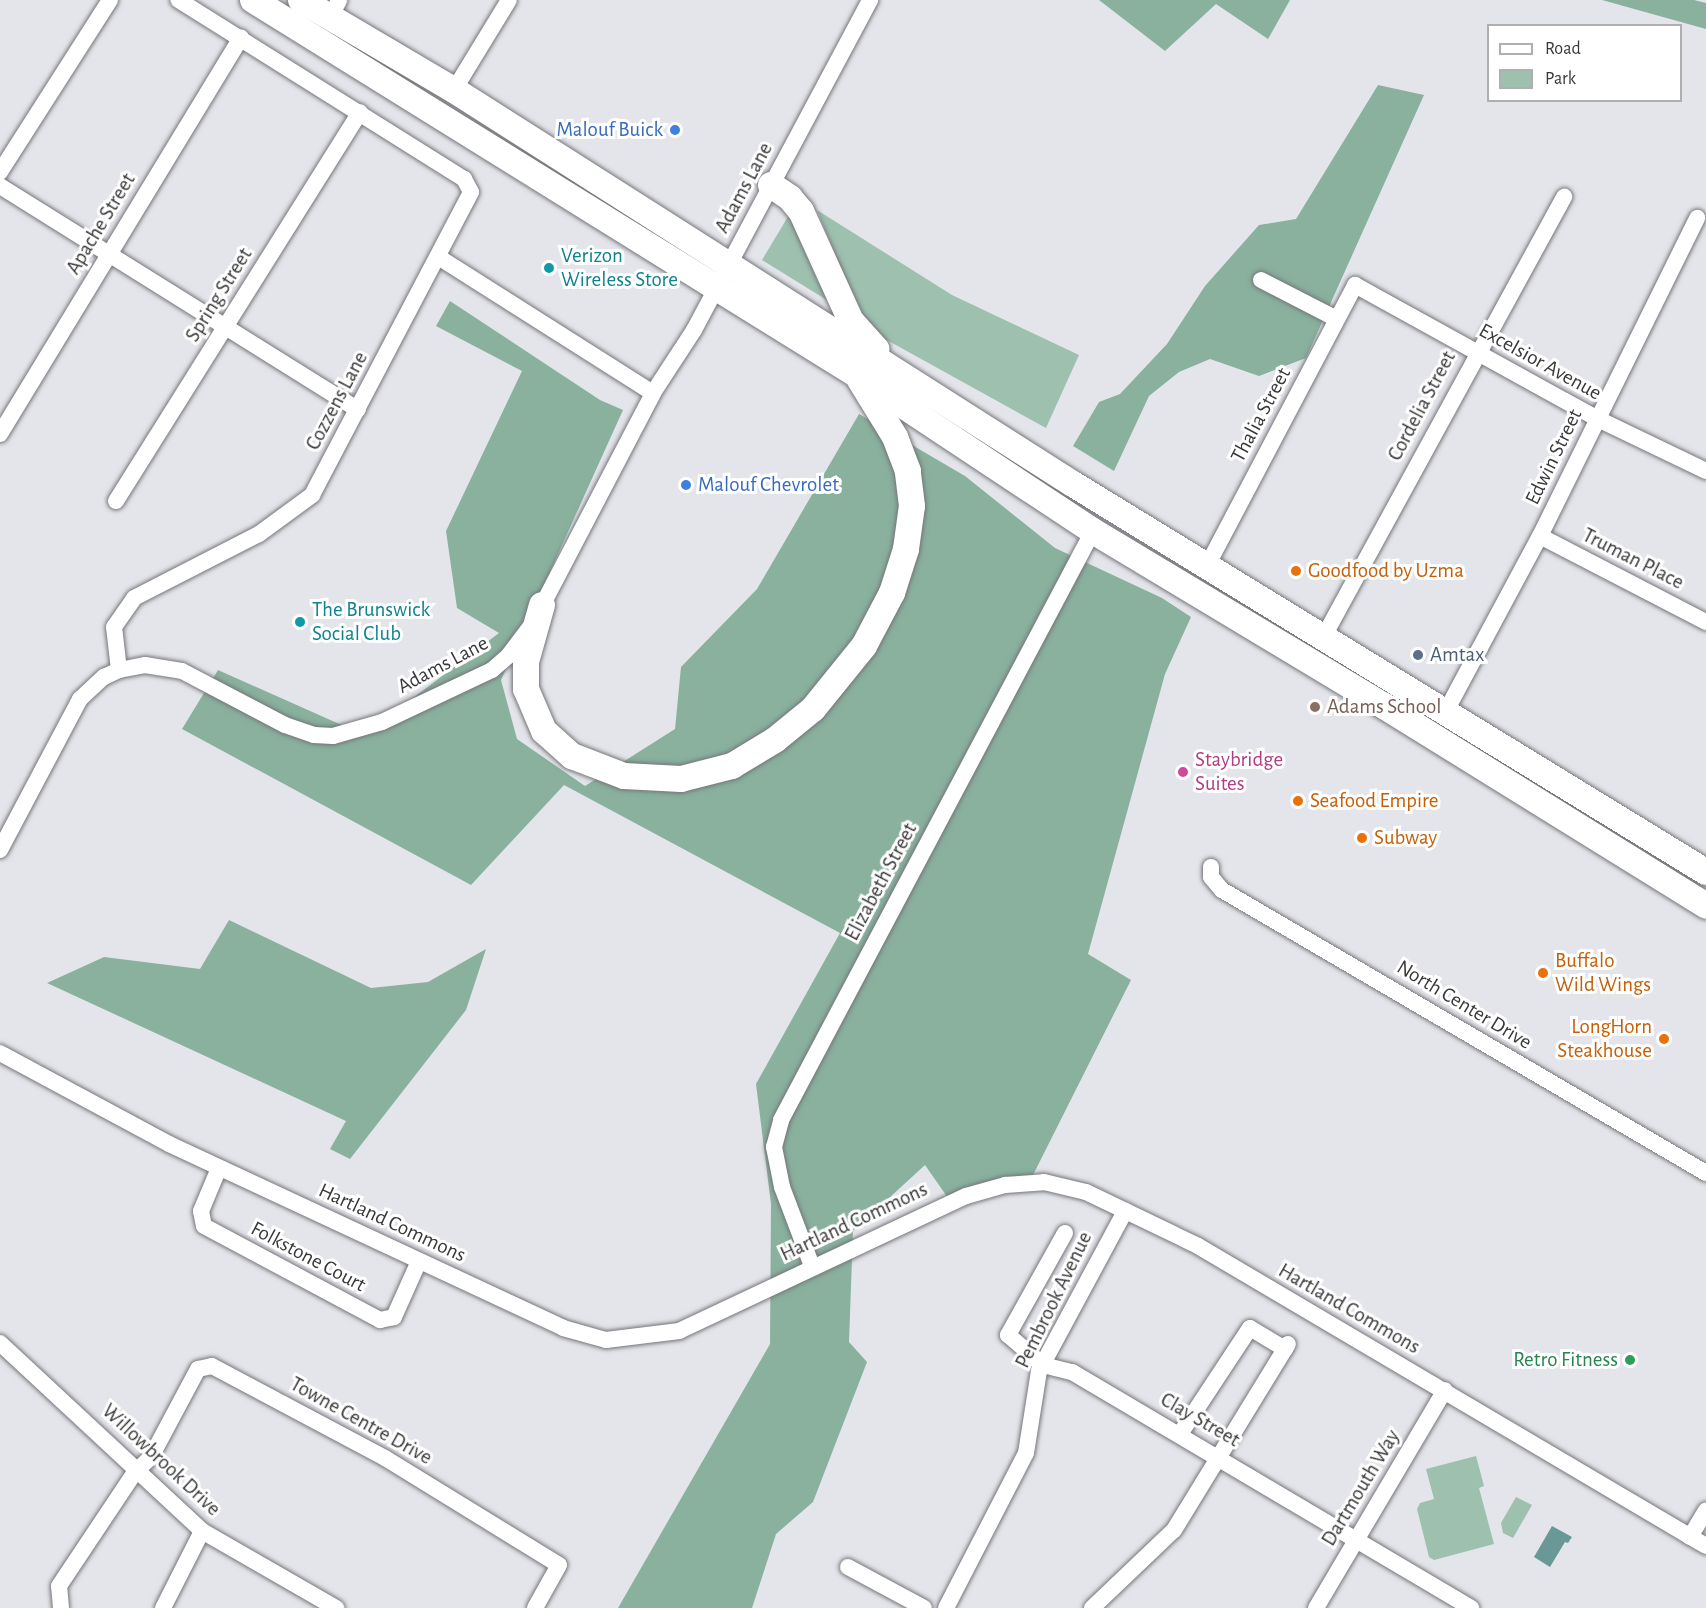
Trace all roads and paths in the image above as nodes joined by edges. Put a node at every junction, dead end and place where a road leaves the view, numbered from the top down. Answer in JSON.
{"nodes":[{"id":1,"x":110,"y":0,"type":"edge"},
{"id":2,"x":179,"y":0,"type":"edge"},
{"id":3,"x":253,"y":0,"type":"edge"},
{"id":4,"x":301,"y":0,"type":"edge"},
{"id":5,"x":509,"y":0,"type":"edge"},
{"id":6,"x":870,"y":0,"type":"edge"},
{"id":7,"x":334,"y":9,"type":"edge"},
{"id":8,"x":242,"y":37,"type":"junction"},
{"id":9,"x":454,"y":90,"type":"junction"},
{"id":10,"x":360,"y":112,"type":"junction"},
{"id":11,"x":0,"y":172,"type":"edge"},
{"id":12,"x":771,"y":185,"type":"junction"},
{"id":13,"x":0,"y":186,"type":"edge"},
{"id":14,"x":1564,"y":197,"type":"dead end"},
{"id":15,"x":1697,"y":218,"type":"dead end"},
{"id":16,"x":108,"y":255,"type":"junction"},
{"id":17,"x":440,"y":258,"type":"junction"},
{"id":18,"x":721,"y":278,"type":"junction"},
{"id":19,"x":1261,"y":280,"type":"dead end"},
{"id":20,"x":1355,"y":285,"type":"joint"},
{"id":21,"x":1337,"y":319,"type":"junction"},
{"id":22,"x":225,"y":329,"type":"junction"},
{"id":23,"x":1476,"y":352,"type":"junction"},
{"id":24,"x":857,"y":375,"type":"junction"},
{"id":25,"x":904,"y":377,"type":"junction"},
{"id":26,"x":653,"y":393,"type":"junction"},
{"id":27,"x":358,"y":410,"type":"junction"},
{"id":28,"x":1598,"y":419,"type":"junction"},
{"id":29,"x":0,"y":434,"type":"edge"},
{"id":30,"x":1706,"y":471,"type":"edge"},
{"id":31,"x":116,"y":501,"type":"dead end"},
{"id":32,"x":1093,"y":531,"type":"junction"},
{"id":33,"x":1540,"y":536,"type":"junction"},
{"id":34,"x":1207,"y":566,"type":"junction"},
{"id":35,"x":542,"y":605,"type":"junction"},
{"id":36,"x":1706,"y":622,"type":"edge"},
{"id":37,"x":1323,"y":638,"type":"junction"},
{"id":38,"x":119,"y":670,"type":"junction"},
{"id":39,"x":1445,"y":713,"type":"junction"},
{"id":40,"x":0,"y":850,"type":"edge"},
{"id":41,"x":1211,"y":867,"type":"dead end"},
{"id":42,"x":1706,"y":872,"type":"edge"},
{"id":43,"x":1706,"y":906,"type":"edge"},
{"id":44,"x":0,"y":1053,"type":"edge"},
{"id":45,"x":219,"y":1167,"type":"junction"},
{"id":46,"x":1706,"y":1173,"type":"edge"},
{"id":47,"x":1125,"y":1211,"type":"junction"},
{"id":48,"x":1065,"y":1233,"type":"dead end"},
{"id":49,"x":419,"y":1261,"type":"junction"},
{"id":50,"x":812,"y":1266,"type":"junction"},
{"id":51,"x":0,"y":1343,"type":"edge"},
{"id":52,"x":1043,"y":1365,"type":"junction"},
{"id":53,"x":1445,"y":1390,"type":"junction"},
{"id":54,"x":1180,"y":1434,"type":"junction"},
{"id":55,"x":1220,"y":1457,"type":"junction"},
{"id":56,"x":135,"y":1472,"type":"junction"},
{"id":57,"x":1706,"y":1510,"type":"edge"},
{"id":58,"x":202,"y":1532,"type":"junction"},
{"id":59,"x":1690,"y":1537,"type":"junction"},
{"id":60,"x":1356,"y":1541,"type":"junction"},
{"id":61,"x":1706,"y":1546,"type":"edge"},
{"id":62,"x":848,"y":1567,"type":"dead end"},
{"id":63,"x":61,"y":1608,"type":"edge"},
{"id":64,"x":163,"y":1608,"type":"edge"},
{"id":65,"x":336,"y":1608,"type":"edge"},
{"id":66,"x":535,"y":1608,"type":"edge"},
{"id":67,"x":924,"y":1608,"type":"edge"},
{"id":68,"x":946,"y":1608,"type":"edge"},
{"id":69,"x":1092,"y":1608,"type":"edge"},
{"id":70,"x":1316,"y":1608,"type":"edge"},
{"id":71,"x":1471,"y":1608,"type":"edge"}],
"edges":[{"from":1,"to":11,"type":"street"},
{"from":2,"to":8,"type":"street","name":"Cozzens Lane"},
{"from":3,"to":18,"type":"highway"},
{"from":4,"to":7,"type":"highway"},
{"from":5,"to":9,"type":"street"},
{"from":6,"to":12,"type":"street","name":"Adams Lane"},
{"from":7,"to":9,"type":"highway"},
{"from":8,"to":10,"type":"street","name":"Cozzens Lane"},
{"from":8,"to":16,"type":"street","name":"Apache Street"},
{"from":9,"to":18,"type":"highway"},
{"from":10,"to":17,"type":"street","name":"Cozzens Lane"},
{"from":10,"to":22,"type":"street","name":"Spring Street"},
{"from":12,"to":18,"type":"street","name":"Adams Lane"},
{"from":12,"to":25,"type":"highway"},
{"from":13,"to":16,"type":"street"},
{"from":14,"to":23,"type":"street","name":"Cordelia Street"},
{"from":15,"to":28,"type":"street","name":"Edwin Street"},
{"from":16,"to":22,"type":"street"},
{"from":16,"to":29,"type":"street","name":"Apache Street"},
{"from":17,"to":26,"type":"street"},
{"from":17,"to":27,"type":"street","name":"Cozzens Lane"},
{"from":18,"to":24,"type":"highway"},
{"from":18,"to":25,"type":"highway"},
{"from":18,"to":26,"type":"street","name":"Adams Lane"},
{"from":19,"to":21,"type":"street"},
{"from":20,"to":21,"type":"street","name":"Thalia Street"},
{"from":20,"to":23,"type":"street","name":"Excelsior Avenue"},
{"from":21,"to":34,"type":"street","name":"Thalia Street"},
{"from":22,"to":27,"type":"street"},
{"from":22,"to":31,"type":"street","name":"Spring Street"},
{"from":23,"to":28,"type":"street","name":"Excelsior Avenue"},
{"from":23,"to":37,"type":"street","name":"Cordelia Street"},
{"from":24,"to":32,"type":"highway"},
{"from":24,"to":35,"type":"highway"},
{"from":25,"to":34,"type":"highway"},
{"from":26,"to":35,"type":"street","name":"Adams Lane"},
{"from":27,"to":38,"type":"street","name":"Cozzens Lane"},
{"from":28,"to":30,"type":"street","name":"Excelsior Avenue"},
{"from":28,"to":33,"type":"street","name":"Edwin Street"},
{"from":32,"to":43,"type":"highway"},
{"from":32,"to":50,"type":"street","name":"Elizabeth Street"},
{"from":33,"to":36,"type":"street","name":"Truman Place"},
{"from":33,"to":39,"type":"street","name":"Edwin Street"},
{"from":34,"to":37,"type":"highway"},
{"from":35,"to":38,"type":"street","name":"Adams Lane"},
{"from":37,"to":39,"type":"highway"},
{"from":38,"to":40,"type":"street"},
{"from":39,"to":42,"type":"highway"},
{"from":41,"to":46,"type":"street","name":"North Center Drive"},
{"from":44,"to":45,"type":"street","name":"Hartland Commons"},
{"from":45,"to":49,"type":"street","name":"Hartland Commons"},
{"from":45,"to":49,"type":"street","name":"Folkstone Court"},
{"from":47,"to":50,"type":"street","name":"Hartland Commons"},
{"from":47,"to":52,"type":"street","name":"Pembrook Avenue"},
{"from":47,"to":53,"type":"street","name":"Hartland Commons"},
{"from":48,"to":52,"type":"street","name":"Clay Street"},
{"from":49,"to":50,"type":"street","name":"Hartland Commons"},
{"from":51,"to":56,"type":"street","name":"Willowbrook Drive"},
{"from":52,"to":54,"type":"street","name":"Clay Street"},
{"from":52,"to":68,"type":"street","name":"Pembrook Avenue"},
{"from":53,"to":59,"type":"street","name":"Hartland Commons"},
{"from":53,"to":60,"type":"street","name":"Dartmouth Way"},
{"from":54,"to":55,"type":"street","name":"Clay Street"},
{"from":54,"to":55,"type":"street"},
{"from":55,"to":60,"type":"street","name":"Clay Street"},
{"from":55,"to":69,"type":"street"},
{"from":56,"to":58,"type":"street","name":"Willowbrook Drive"},
{"from":56,"to":63,"type":"street"},
{"from":56,"to":66,"type":"street","name":"Towne Centre Drive"},
{"from":57,"to":59,"type":"street"},
{"from":58,"to":64,"type":"street"},
{"from":58,"to":65,"type":"street","name":"Willowbrook Drive"},
{"from":59,"to":61,"type":"street","name":"Hartland Commons"},
{"from":60,"to":70,"type":"street","name":"Dartmouth Way"},
{"from":60,"to":71,"type":"street","name":"Clay Street"},
{"from":62,"to":67,"type":"street"}]}
